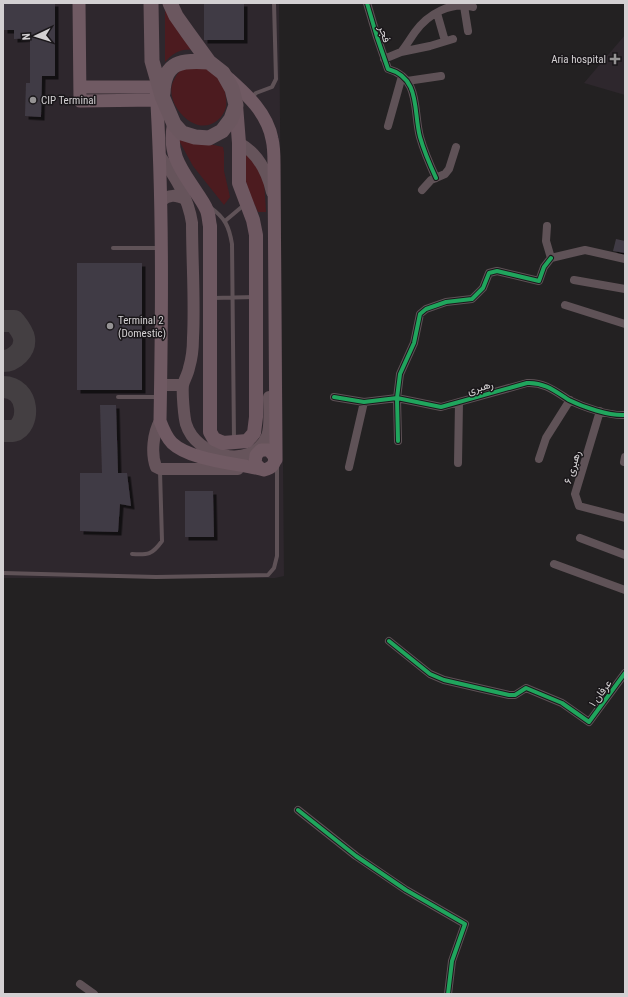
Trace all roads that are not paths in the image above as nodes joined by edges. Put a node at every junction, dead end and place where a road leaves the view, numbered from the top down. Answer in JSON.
{"nodes":[{"id":1,"x":79,"y":3,"type":"edge"},
{"id":2,"x":151,"y":3,"type":"edge"},
{"id":3,"x":170,"y":3,"type":"edge"},
{"id":4,"x":274,"y":3,"type":"edge"},
{"id":5,"x":367,"y":3,"type":"edge"},
{"id":6,"x":438,"y":13,"type":"junction"},
{"id":7,"x":468,"y":31,"type":"dead end"},
{"id":8,"x":401,"y":52,"type":"junction"},
{"id":9,"x":384,"y":59,"type":"junction"},
{"id":10,"x":209,"y":62,"type":"junction"},
{"id":11,"x":223,"y":73,"type":"junction"},
{"id":12,"x":441,"y":76,"type":"dead end"},
{"id":13,"x":405,"y":78,"type":"junction"},
{"id":14,"x":158,"y":90,"type":"junction"},
{"id":15,"x":251,"y":98,"type":"junction"},
{"id":16,"x":236,"y":106,"type":"junction"},
{"id":17,"x":174,"y":124,"type":"junction"},
{"id":18,"x":388,"y":126,"type":"dead end"},
{"id":19,"x":239,"y":142,"type":"junction"},
{"id":20,"x":456,"y":147,"type":"dead end"},
{"id":21,"x":160,"y":156,"type":"junction"},
{"id":22,"x":436,"y":178,"type":"junction"},
{"id":23,"x":269,"y":180,"type":"junction"},
{"id":24,"x":422,"y":190,"type":"dead end"},
{"id":25,"x":185,"y":199,"type":"junction"},
{"id":26,"x":202,"y":201,"type":"junction"},
{"id":27,"x":161,"y":202,"type":"junction"},
{"id":28,"x":246,"y":203,"type":"junction"},
{"id":29,"x":275,"y":203,"type":"junction"},
{"id":30,"x":226,"y":221,"type":"junction"},
{"id":31,"x":547,"y":226,"type":"dead end"},
{"id":32,"x":113,"y":248,"type":"dead end"},
{"id":33,"x":161,"y":248,"type":"junction"},
{"id":34,"x":551,"y":258,"type":"junction"},
{"id":35,"x":625,"y":259,"type":"edge"},
{"id":36,"x":574,"y":280,"type":"dead end"},
{"id":37,"x":625,"y":289,"type":"edge"},
{"id":38,"x":232,"y":297,"type":"junction"},
{"id":39,"x":255,"y":297,"type":"junction"},
{"id":40,"x":210,"y":298,"type":"junction"},
{"id":41,"x":565,"y":305,"type":"dead end"},
{"id":42,"x":625,"y":324,"type":"edge"},
{"id":43,"x":183,"y":385,"type":"junction"},
{"id":44,"x":161,"y":391,"type":"junction"},
{"id":45,"x":118,"y":397,"type":"dead end"},
{"id":46,"x":334,"y":397,"type":"dead end"},
{"id":47,"x":397,"y":398,"type":"junction"},
{"id":48,"x":570,"y":400,"type":"junction"},
{"id":49,"x":364,"y":402,"type":"junction"},
{"id":50,"x":459,"y":402,"type":"junction"},
{"id":51,"x":600,"y":411,"type":"junction"},
{"id":52,"x":625,"y":415,"type":"edge"},
{"id":53,"x":160,"y":421,"type":"junction"},
{"id":54,"x":398,"y":441,"type":"dead end"},
{"id":55,"x":234,"y":443,"type":"junction"},
{"id":56,"x":539,"y":459,"type":"dead end"},
{"id":57,"x":276,"y":460,"type":"junction"},
{"id":58,"x":458,"y":463,"type":"dead end"},
{"id":59,"x":349,"y":467,"type":"dead end"},
{"id":60,"x":260,"y":468,"type":"junction"},
{"id":61,"x":160,"y":469,"type":"junction"},
{"id":62,"x":625,"y":518,"type":"edge"},
{"id":63,"x":580,"y":538,"type":"dead end"},
{"id":64,"x":132,"y":554,"type":"dead end"},
{"id":65,"x":625,"y":555,"type":"edge"},
{"id":66,"x":554,"y":564,"type":"dead end"},
{"id":67,"x":3,"y":573,"type":"edge"},
{"id":68,"x":625,"y":590,"type":"edge"},
{"id":69,"x":389,"y":641,"type":"dead end"},
{"id":70,"x":625,"y":674,"type":"edge"},
{"id":71,"x":298,"y":810,"type":"dead end"},
{"id":72,"x":80,"y":984,"type":"dead end"},
{"id":73,"x":94,"y":994,"type":"edge"},
{"id":74,"x":448,"y":994,"type":"edge"}],
"edges":[{"from":1,"to":14,"type":"main road"},
{"from":2,"to":14,"type":"highway"},
{"from":3,"to":10,"type":"highway"},
{"from":4,"to":15,"type":"lane"},
{"from":5,"to":9,"type":"street","name":"فجر"},
{"from":6,"to":7,"type":"street"},
{"from":6,"to":8,"type":"street"},
{"from":6,"to":8,"type":"street"},
{"from":8,"to":9,"type":"street"},
{"from":9,"to":13,"type":"street","name":"فجر"},
{"from":10,"to":11,"type":"highway"},
{"from":10,"to":14,"type":"highway"},
{"from":11,"to":15,"type":"main road"},
{"from":11,"to":16,"type":"highway"},
{"from":12,"to":13,"type":"street"},
{"from":13,"to":18,"type":"street"},
{"from":13,"to":22,"type":"street"},
{"from":14,"to":17,"type":"highway"},
{"from":14,"to":21,"type":"main road"},
{"from":15,"to":29,"type":"main road"},
{"from":16,"to":17,"type":"highway"},
{"from":16,"to":19,"type":"highway"},
{"from":17,"to":26,"type":"highway"},
{"from":19,"to":23,"type":"main road"},
{"from":19,"to":28,"type":"highway"},
{"from":20,"to":22,"type":"street"},
{"from":21,"to":25,"type":"main road"},
{"from":21,"to":27,"type":"main road"},
{"from":22,"to":24,"type":"street"},
{"from":23,"to":29,"type":"main road"},
{"from":23,"to":43,"type":"main road"},
{"from":25,"to":27,"type":"main road"},
{"from":25,"to":43,"type":"main road"},
{"from":26,"to":30,"type":"lane"},
{"from":26,"to":40,"type":"highway"},
{"from":27,"to":33,"type":"main road"},
{"from":28,"to":30,"type":"lane"},
{"from":28,"to":39,"type":"highway"},
{"from":29,"to":57,"type":"main road"},
{"from":30,"to":38,"type":"lane"},
{"from":31,"to":34,"type":"street"},
{"from":32,"to":33,"type":"lane"},
{"from":33,"to":44,"type":"main road"},
{"from":34,"to":35,"type":"street"},
{"from":34,"to":47,"type":"street"},
{"from":36,"to":37,"type":"street"},
{"from":38,"to":39,"type":"lane"},
{"from":38,"to":40,"type":"lane"},
{"from":38,"to":55,"type":"lane"},
{"from":39,"to":55,"type":"highway"},
{"from":40,"to":55,"type":"highway"},
{"from":41,"to":42,"type":"street"},
{"from":43,"to":44,"type":"main road"},
{"from":44,"to":45,"type":"lane"},
{"from":44,"to":53,"type":"main road"},
{"from":46,"to":49,"type":"street","name":"رهبری"},
{"from":47,"to":49,"type":"street","name":"رهبری"},
{"from":47,"to":50,"type":"street","name":"رهبری"},
{"from":47,"to":54,"type":"street"},
{"from":48,"to":50,"type":"street","name":"رهبری"},
{"from":48,"to":51,"type":"street","name":"رهبری"},
{"from":48,"to":56,"type":"street"},
{"from":49,"to":59,"type":"street"},
{"from":50,"to":58,"type":"street"},
{"from":51,"to":52,"type":"street","name":"رهبری"},
{"from":51,"to":62,"type":"street","name":"رهبری ۶"},
{"from":53,"to":60,"type":"main road"},
{"from":53,"to":61,"type":"main road"},
{"from":57,"to":60,"type":"main road"},
{"from":57,"to":67,"type":"lane"},
{"from":60,"to":61,"type":"main road"},
{"from":61,"to":64,"type":"lane"},
{"from":63,"to":65,"type":"street"},
{"from":66,"to":68,"type":"street"},
{"from":69,"to":70,"type":"street","name":"عرفان ۱"},
{"from":71,"to":74,"type":"street"},
{"from":72,"to":73,"type":"street"}]}
